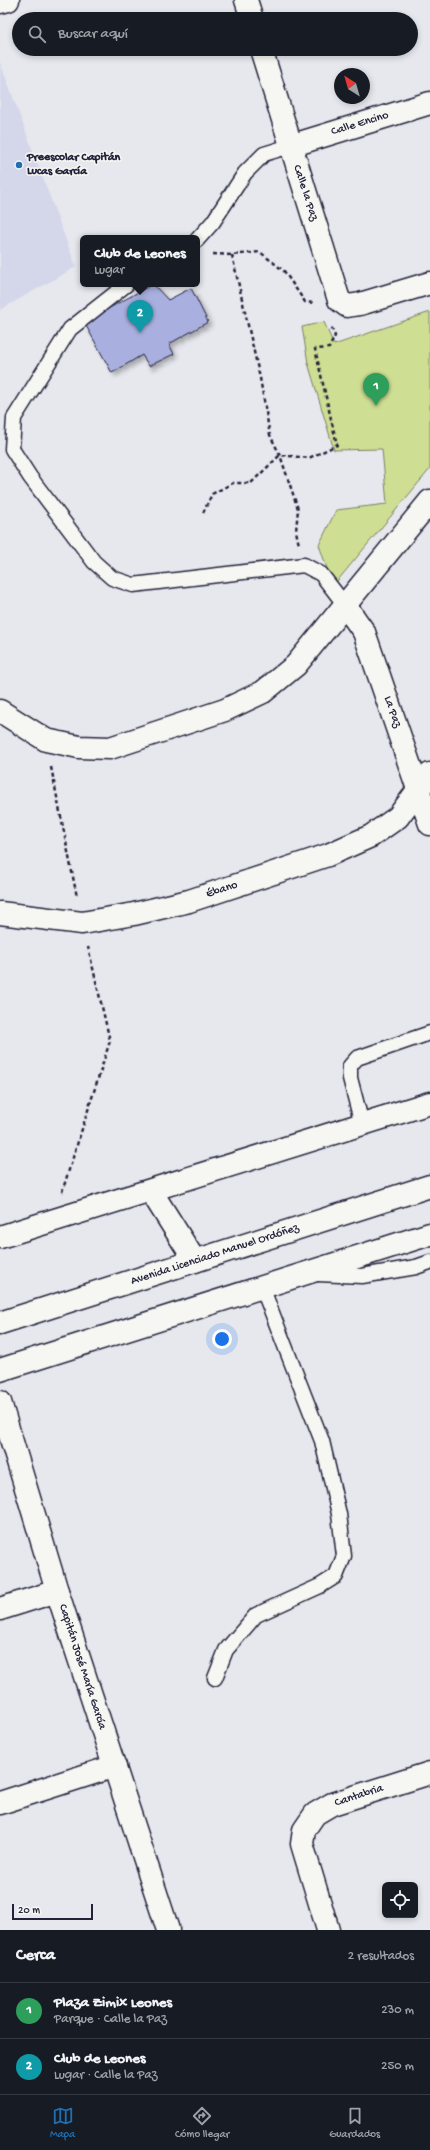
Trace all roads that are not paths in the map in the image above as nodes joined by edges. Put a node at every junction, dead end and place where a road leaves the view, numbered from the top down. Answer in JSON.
{"nodes":[{"id":1,"x":8,"y":0,"type":"edge"},
{"id":2,"x":246,"y":0,"type":"edge"},
{"id":3,"x":0,"y":2,"type":"edge"},
{"id":4,"x":250,"y":12,"type":"edge"},
{"id":5,"x":263,"y":56,"type":"edge"},
{"id":6,"x":430,"y":103,"type":"edge"},
{"id":7,"x":290,"y":146,"type":"junction"},
{"id":8,"x":200,"y":237,"type":"edge"},
{"id":9,"x":430,"y":283,"type":"edge"},
{"id":10,"x":123,"y":287,"type":"edge"},
{"id":11,"x":430,"y":501,"type":"edge"},
{"id":12,"x":345,"y":605,"type":"junction"},
{"id":13,"x":0,"y":711,"type":"edge"},
{"id":14,"x":424,"y":781,"type":"edge"},
{"id":15,"x":430,"y":824,"type":"edge"},
{"id":16,"x":0,"y":913,"type":"edge"},
{"id":17,"x":430,"y":1033,"type":"edge"},
{"id":18,"x":430,"y":1104,"type":"edge"},
{"id":19,"x":362,"y":1124,"type":"junction"},
{"id":20,"x":430,"y":1186,"type":"edge"},
{"id":21,"x":151,"y":1190,"type":"junction"},
{"id":22,"x":425,"y":1232,"type":"edge"},
{"id":23,"x":0,"y":1237,"type":"edge"},
{"id":24,"x":195,"y":1261,"type":"junction"},
{"id":25,"x":430,"y":1262,"type":"edge"},
{"id":26,"x":303,"y":1274,"type":"junction"},
{"id":27,"x":262,"y":1287,"type":"junction"},
{"id":28,"x":0,"y":1323,"type":"edge"},
{"id":29,"x":0,"y":1370,"type":"edge"},
{"id":30,"x":1,"y":1406,"type":"edge"},
{"id":31,"x":57,"y":1591,"type":"junction"},
{"id":32,"x":0,"y":1609,"type":"edge"},
{"id":33,"x":215,"y":1678,"type":"dead end"},
{"id":34,"x":115,"y":1766,"type":"junction"},
{"id":35,"x":430,"y":1773,"type":"edge"},
{"id":36,"x":0,"y":1803,"type":"edge"},
{"id":37,"x":168,"y":1930,"type":"edge"},
{"id":38,"x":328,"y":1930,"type":"edge"}],
"edges":[{"from":1,"to":3,"type":"street"},
{"from":2,"to":4,"type":"street"},
{"from":5,"to":7,"type":"street","name":"Calle la Paz"},
{"from":6,"to":7,"type":"street","name":"Calle Encino"},
{"from":7,"to":8,"type":"lane"},
{"from":7,"to":9,"type":"street","name":"Calle la Paz"},
{"from":10,"to":12,"type":"lane"},
{"from":11,"to":12,"type":"street"},
{"from":12,"to":13,"type":"street"},
{"from":12,"to":14,"type":"street","name":"La Paz"},
{"from":14,"to":15,"type":"street","name":"La Paz"},
{"from":14,"to":16,"type":"street","name":"Ébano"},
{"from":17,"to":19,"type":"lane"},
{"from":18,"to":19,"type":"street"},
{"from":19,"to":21,"type":"street"},
{"from":20,"to":24,"type":"street","name":"Avenida Licenciado Manuel Ordóñez"},
{"from":21,"to":23,"type":"street"},
{"from":21,"to":24,"type":"street"},
{"from":22,"to":26,"type":"street"},
{"from":24,"to":28,"type":"street","name":"Avenida Licenciado Manuel Ordóñez"},
{"from":25,"to":26,"type":"lane"},
{"from":26,"to":27,"type":"street"},
{"from":27,"to":29,"type":"street"},
{"from":27,"to":33,"type":"lane"},
{"from":30,"to":31,"type":"street","name":"Capitán José María García"},
{"from":31,"to":32,"type":"street"},
{"from":31,"to":34,"type":"street","name":"Capitán José María García"},
{"from":34,"to":36,"type":"street"},
{"from":34,"to":37,"type":"street","name":"Capitán José María García"},
{"from":35,"to":38,"type":"street","name":"Cantabria"}]}
